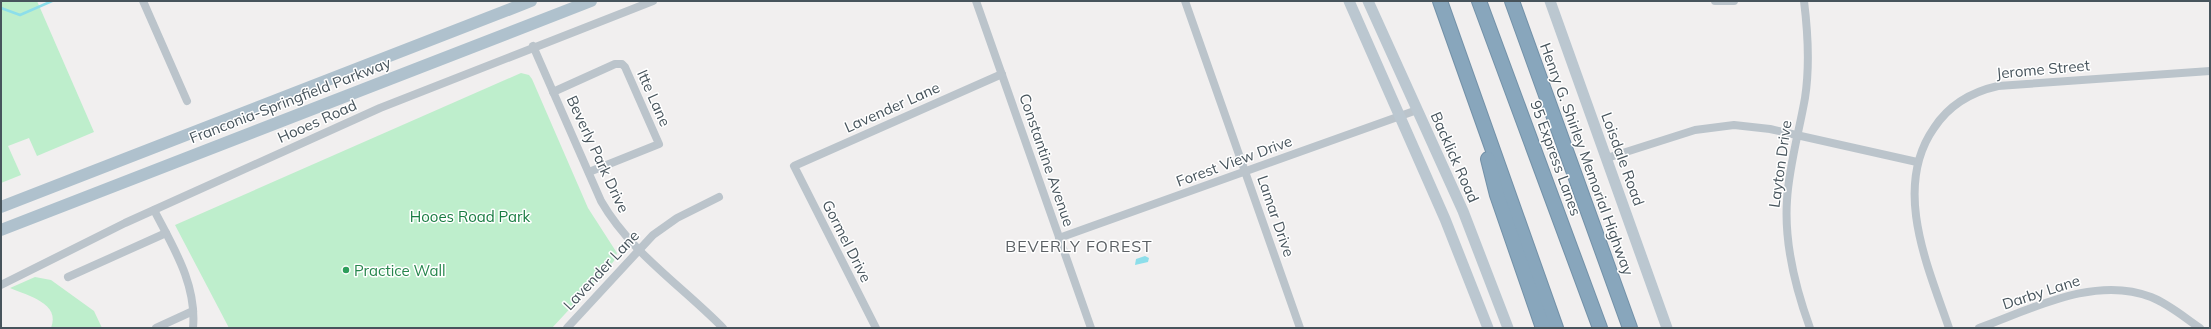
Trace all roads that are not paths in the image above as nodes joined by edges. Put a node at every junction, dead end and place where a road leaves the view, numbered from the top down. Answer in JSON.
{"nodes":[{"id":1,"x":143,"y":1,"type":"edge"},
{"id":2,"x":531,"y":1,"type":"edge"},
{"id":3,"x":591,"y":1,"type":"edge"},
{"id":4,"x":653,"y":1,"type":"edge"},
{"id":5,"x":976,"y":1,"type":"edge"},
{"id":6,"x":1185,"y":1,"type":"edge"},
{"id":7,"x":1349,"y":1,"type":"edge"},
{"id":8,"x":1368,"y":1,"type":"edge"},
{"id":9,"x":1440,"y":1,"type":"edge"},
{"id":10,"x":1479,"y":1,"type":"edge"},
{"id":11,"x":1512,"y":1,"type":"edge"},
{"id":12,"x":1550,"y":1,"type":"edge"},
{"id":13,"x":1715,"y":1,"type":"edge"},
{"id":14,"x":1734,"y":1,"type":"edge"},
{"id":15,"x":1804,"y":1,"type":"edge"},
{"id":16,"x":533,"y":46,"type":"junction"},
{"id":17,"x":2210,"y":71,"type":"edge"},
{"id":18,"x":1002,"y":74,"type":"junction"},
{"id":19,"x":1471,"y":87,"type":"junction"},
{"id":20,"x":553,"y":92,"type":"junction"},
{"id":21,"x":187,"y":101,"type":"dead end"},
{"id":22,"x":1417,"y":110,"type":"junction"},
{"id":23,"x":1400,"y":116,"type":"junction"},
{"id":24,"x":1798,"y":135,"type":"junction"},
{"id":25,"x":1607,"y":158,"type":"junction"},
{"id":26,"x":1917,"y":162,"type":"junction"},
{"id":27,"x":794,"y":166,"type":"joint"},
{"id":28,"x":589,"y":172,"type":"junction"},
{"id":29,"x":1245,"y":172,"type":"junction"},
{"id":30,"x":719,"y":197,"type":"dead end"},
{"id":31,"x":1,"y":207,"type":"edge"},
{"id":32,"x":154,"y":210,"type":"junction"},
{"id":33,"x":1,"y":230,"type":"edge"},
{"id":34,"x":166,"y":233,"type":"junction"},
{"id":35,"x":1059,"y":238,"type":"junction"},
{"id":36,"x":639,"y":250,"type":"junction"},
{"id":37,"x":68,"y":277,"type":"dead end"},
{"id":38,"x":1,"y":285,"type":"edge"},
{"id":39,"x":193,"y":311,"type":"junction"},
{"id":40,"x":156,"y":328,"type":"edge"},
{"id":41,"x":193,"y":328,"type":"edge"},
{"id":42,"x":567,"y":328,"type":"edge"},
{"id":43,"x":723,"y":328,"type":"edge"},
{"id":44,"x":876,"y":328,"type":"edge"},
{"id":45,"x":1091,"y":328,"type":"edge"},
{"id":46,"x":1300,"y":328,"type":"edge"},
{"id":47,"x":1488,"y":328,"type":"edge"},
{"id":48,"x":1508,"y":328,"type":"edge"},
{"id":49,"x":1543,"y":328,"type":"edge"},
{"id":50,"x":1556,"y":328,"type":"edge"},
{"id":51,"x":1600,"y":328,"type":"edge"},
{"id":52,"x":1630,"y":328,"type":"edge"},
{"id":53,"x":1667,"y":328,"type":"edge"},
{"id":54,"x":1810,"y":328,"type":"edge"},
{"id":55,"x":1949,"y":328,"type":"edge"},
{"id":56,"x":1979,"y":328,"type":"edge"},
{"id":57,"x":2200,"y":328,"type":"edge"}],
"edges":[{"from":1,"to":21,"type":"street"},
{"from":2,"to":31,"type":"main road","name":"Franconia-Springfield Parkway"},
{"from":3,"to":33,"type":"main road","name":"Franconia-Springfield Parkway"},
{"from":4,"to":16,"type":"street","name":"Hooes Road"},
{"from":5,"to":18,"type":"street","name":"Constantine Avenue"},
{"from":6,"to":29,"type":"street","name":"Lamar Drive"},
{"from":7,"to":23,"type":"main road"},
{"from":8,"to":22,"type":"main road","name":"Backlick Road"},
{"from":9,"to":19,"type":"highway"},
{"from":10,"to":51,"type":"highway","name":"95 Express Lanes"},
{"from":11,"to":52,"type":"highway","name":"Henry G. Shirley Memorial Highway"},
{"from":12,"to":25,"type":"main road","name":"Loisdale Road"},
{"from":13,"to":14,"type":"street"},
{"from":15,"to":24,"type":"street","name":"Layton Drive"},
{"from":16,"to":20,"type":"street","name":"Beverly Park Drive"},
{"from":16,"to":32,"type":"street","name":"Hooes Road"},
{"from":17,"to":26,"type":"street","name":"Jerome Street"},
{"from":18,"to":27,"type":"street","name":"Lavender Lane"},
{"from":18,"to":35,"type":"street","name":"Constantine Avenue"},
{"from":19,"to":49,"type":"highway"},
{"from":19,"to":50,"type":"highway"},
{"from":20,"to":28,"type":"street","name":"Beverly Park Drive"},
{"from":20,"to":28,"type":"street","name":"Itte Lane"},
{"from":22,"to":23,"type":"street","name":"Forest View Drive"},
{"from":22,"to":48,"type":"main road","name":"Backlick Road"},
{"from":23,"to":29,"type":"street","name":"Forest View Drive"},
{"from":23,"to":47,"type":"main road"},
{"from":24,"to":25,"type":"street"},
{"from":24,"to":26,"type":"street"},
{"from":24,"to":54,"type":"street","name":"Layton Drive"},
{"from":25,"to":53,"type":"main road","name":"Loisdale Road"},
{"from":26,"to":55,"type":"street","name":"Jerome Street"},
{"from":27,"to":44,"type":"street","name":"Gormel Drive"},
{"from":28,"to":36,"type":"street","name":"Beverly Park Drive"},
{"from":29,"to":35,"type":"street","name":"Forest View Drive"},
{"from":29,"to":46,"type":"street","name":"Lamar Drive"},
{"from":30,"to":36,"type":"street","name":"Lavender Lane"},
{"from":32,"to":34,"type":"street"},
{"from":32,"to":38,"type":"street","name":"Hooes Road"},
{"from":34,"to":37,"type":"street"},
{"from":34,"to":39,"type":"street"},
{"from":35,"to":45,"type":"street","name":"Constantine Avenue"},
{"from":36,"to":42,"type":"street","name":"Lavender Lane"},
{"from":36,"to":43,"type":"street","name":"Beverly Park Drive"},
{"from":39,"to":40,"type":"street"},
{"from":39,"to":41,"type":"street"},
{"from":56,"to":57,"type":"street","name":"Darby Lane"}]}
